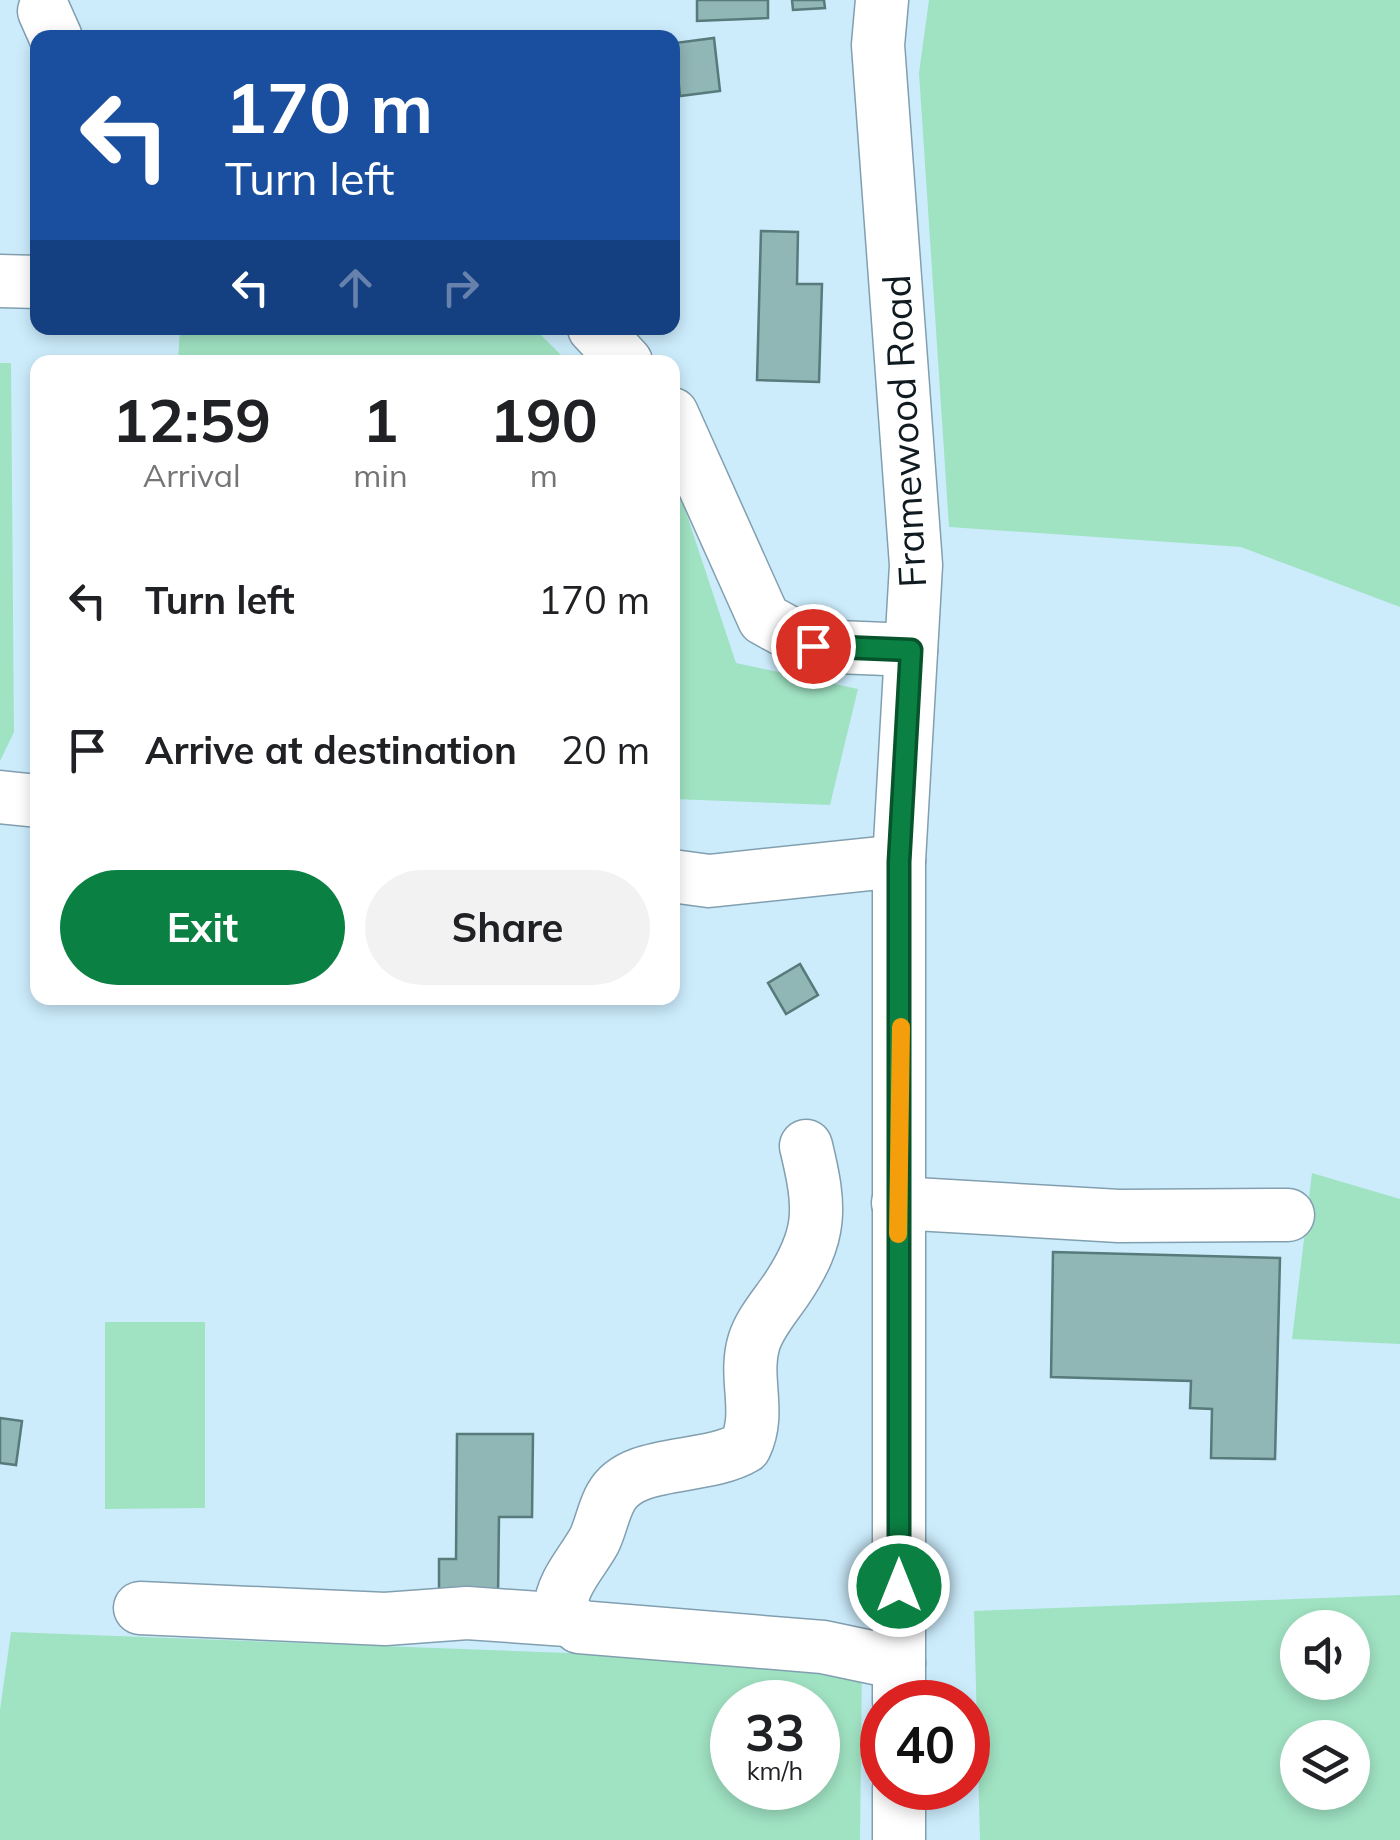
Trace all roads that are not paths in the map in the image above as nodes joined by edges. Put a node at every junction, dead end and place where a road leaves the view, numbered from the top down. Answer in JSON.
{"nodes":[{"id":1,"x":882,"y":0,"type":"edge"},
{"id":2,"x":0,"y":281,"type":"edge"},
{"id":3,"x":30,"y":282,"type":"edge"},
{"id":4,"x":601,"y":335,"type":"edge"},
{"id":5,"x":619,"y":355,"type":"edge"},
{"id":6,"x":680,"y":432,"type":"edge"},
{"id":7,"x":911,"y":650,"type":"junction"},
{"id":8,"x":0,"y":797,"type":"edge"},
{"id":9,"x":30,"y":800,"type":"edge"},
{"id":10,"x":899,"y":862,"type":"junction"},
{"id":11,"x":680,"y":877,"type":"edge"},
{"id":12,"x":806,"y":1146,"type":"dead end"},
{"id":13,"x":898,"y":1202,"type":"junction"},
{"id":14,"x":1288,"y":1215,"type":"dead end"},
{"id":15,"x":140,"y":1608,"type":"dead end"},
{"id":16,"x":567,"y":1620,"type":"junction"},
{"id":17,"x":893,"y":1680,"type":"edge"},
{"id":18,"x":899,"y":1680,"type":"edge"},
{"id":19,"x":899,"y":1810,"type":"edge"},
{"id":20,"x":899,"y":1840,"type":"edge"}],
"edges":[{"from":1,"to":7,"type":"street","name":"Framewood Road"},
{"from":2,"to":3,"type":"street"},
{"from":4,"to":5,"type":"street"},
{"from":6,"to":7,"type":"street"},
{"from":7,"to":10,"type":"street","name":"Framewood Road"},
{"from":8,"to":9,"type":"street"},
{"from":10,"to":11,"type":"street"},
{"from":10,"to":13,"type":"street","name":"Framewood Road"},
{"from":12,"to":16,"type":"street"},
{"from":13,"to":14,"type":"street"},
{"from":13,"to":18,"type":"street","name":"Framewood Road"},
{"from":15,"to":16,"type":"street"},
{"from":16,"to":17,"type":"street"},
{"from":19,"to":20,"type":"street"}]}
